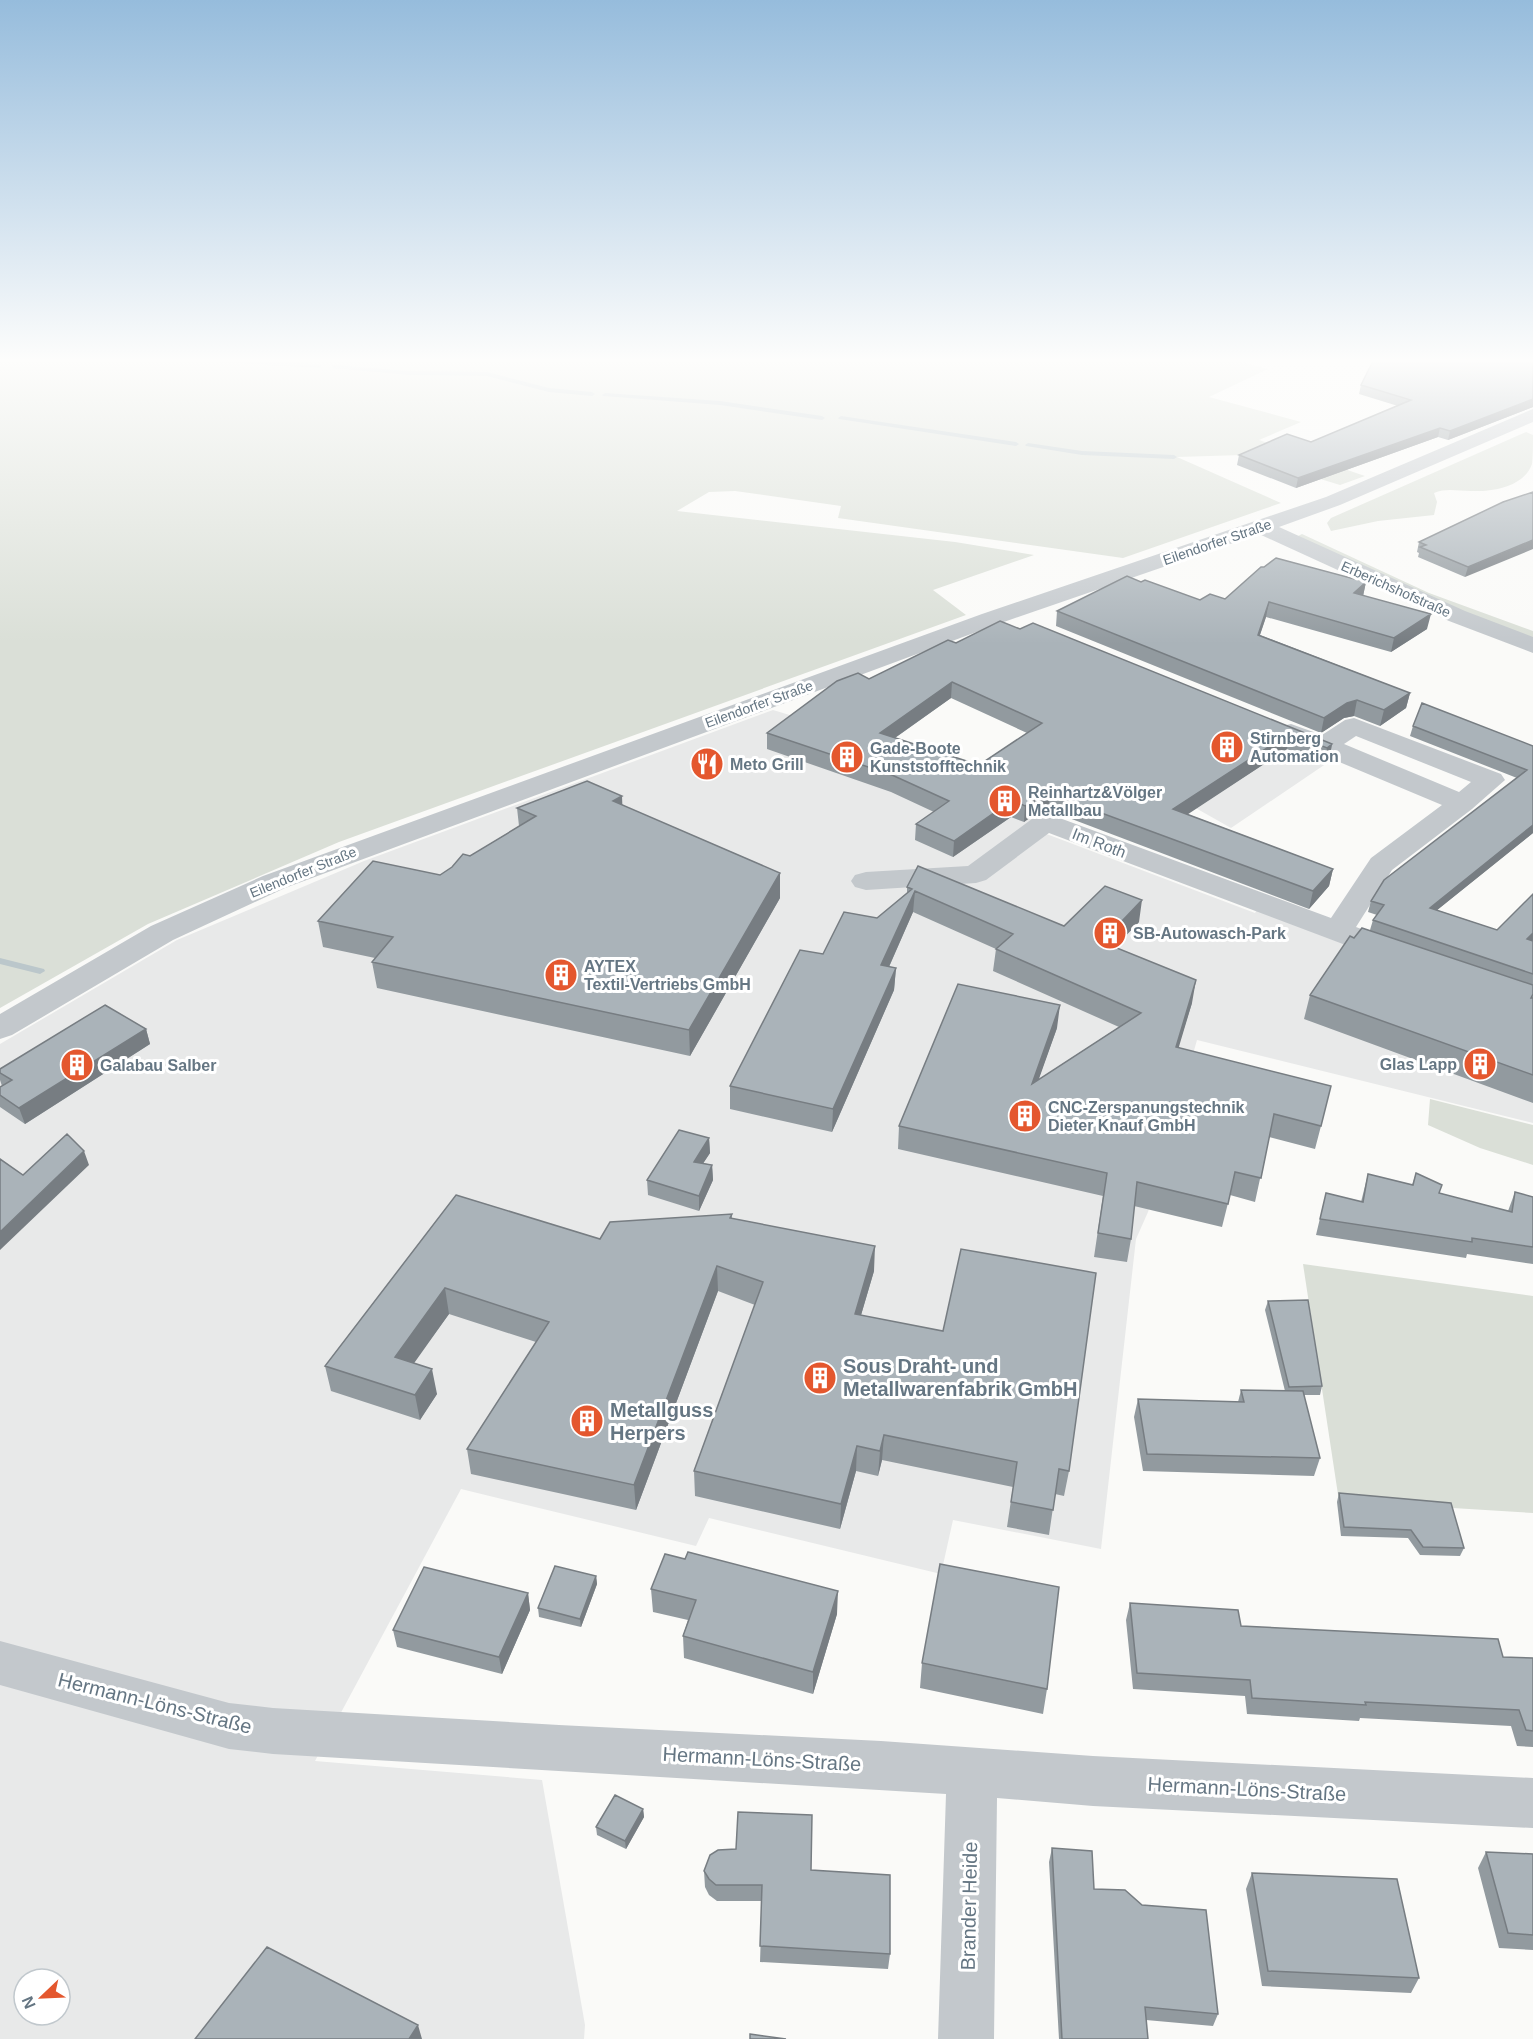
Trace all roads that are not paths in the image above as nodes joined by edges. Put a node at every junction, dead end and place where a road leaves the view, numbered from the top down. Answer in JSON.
{"nodes":[{"id":1,"x":1441,"y":454,"type":"edge"},
{"id":2,"x":1273,"y":523,"type":"junction"},
{"id":3,"x":1002,"y":615,"type":"junction"},
{"id":4,"x":1033,"y":627,"type":"edge"},
{"id":5,"x":1533,"y":627,"type":"edge"},
{"id":6,"x":1533,"y":646,"type":"edge"},
{"id":7,"x":1269,"y":723,"type":"edge"},
{"id":8,"x":1324,"y":746,"type":"junction"},
{"id":9,"x":1462,"y":803,"type":"junction"},
{"id":10,"x":867,"y":881,"type":"dead end"},
{"id":11,"x":1337,"y":932,"type":"junction"},
{"id":12,"x":1413,"y":959,"type":"edge"},
{"id":13,"x":0,"y":1028,"type":"edge"},
{"id":14,"x":0,"y":1663,"type":"edge"},
{"id":15,"x":972,"y":1773,"type":"junction"},
{"id":16,"x":1533,"y":1803,"type":"edge"},
{"id":17,"x":966,"y":2039,"type":"edge"}],
"edges":[{"from":1,"to":2,"type":"street","name":"Eilendorfer Straße"},
{"from":2,"to":3,"type":"street","name":"Eilendorfer Straße"},
{"from":2,"to":5,"type":"street","name":"Erberichshofstraße"},
{"from":2,"to":6,"type":"street","name":"Erberichshofstraße"},
{"from":3,"to":4,"type":"street"},
{"from":3,"to":13,"type":"street","name":"Eilendorfer Straße"},
{"from":7,"to":8,"type":"street"},
{"from":8,"to":9,"type":"street"},
{"from":8,"to":9,"type":"street"},
{"from":9,"to":11,"type":"street"},
{"from":10,"to":11,"type":"street","name":"Im Roth"},
{"from":11,"to":12,"type":"street","name":"Im Roth"},
{"from":14,"to":15,"type":"street","name":"Hermann-Löns-Straße"},
{"from":15,"to":16,"type":"street","name":"Hermann-Löns-Straße"},
{"from":15,"to":17,"type":"street","name":"Brander Heide"}]}
